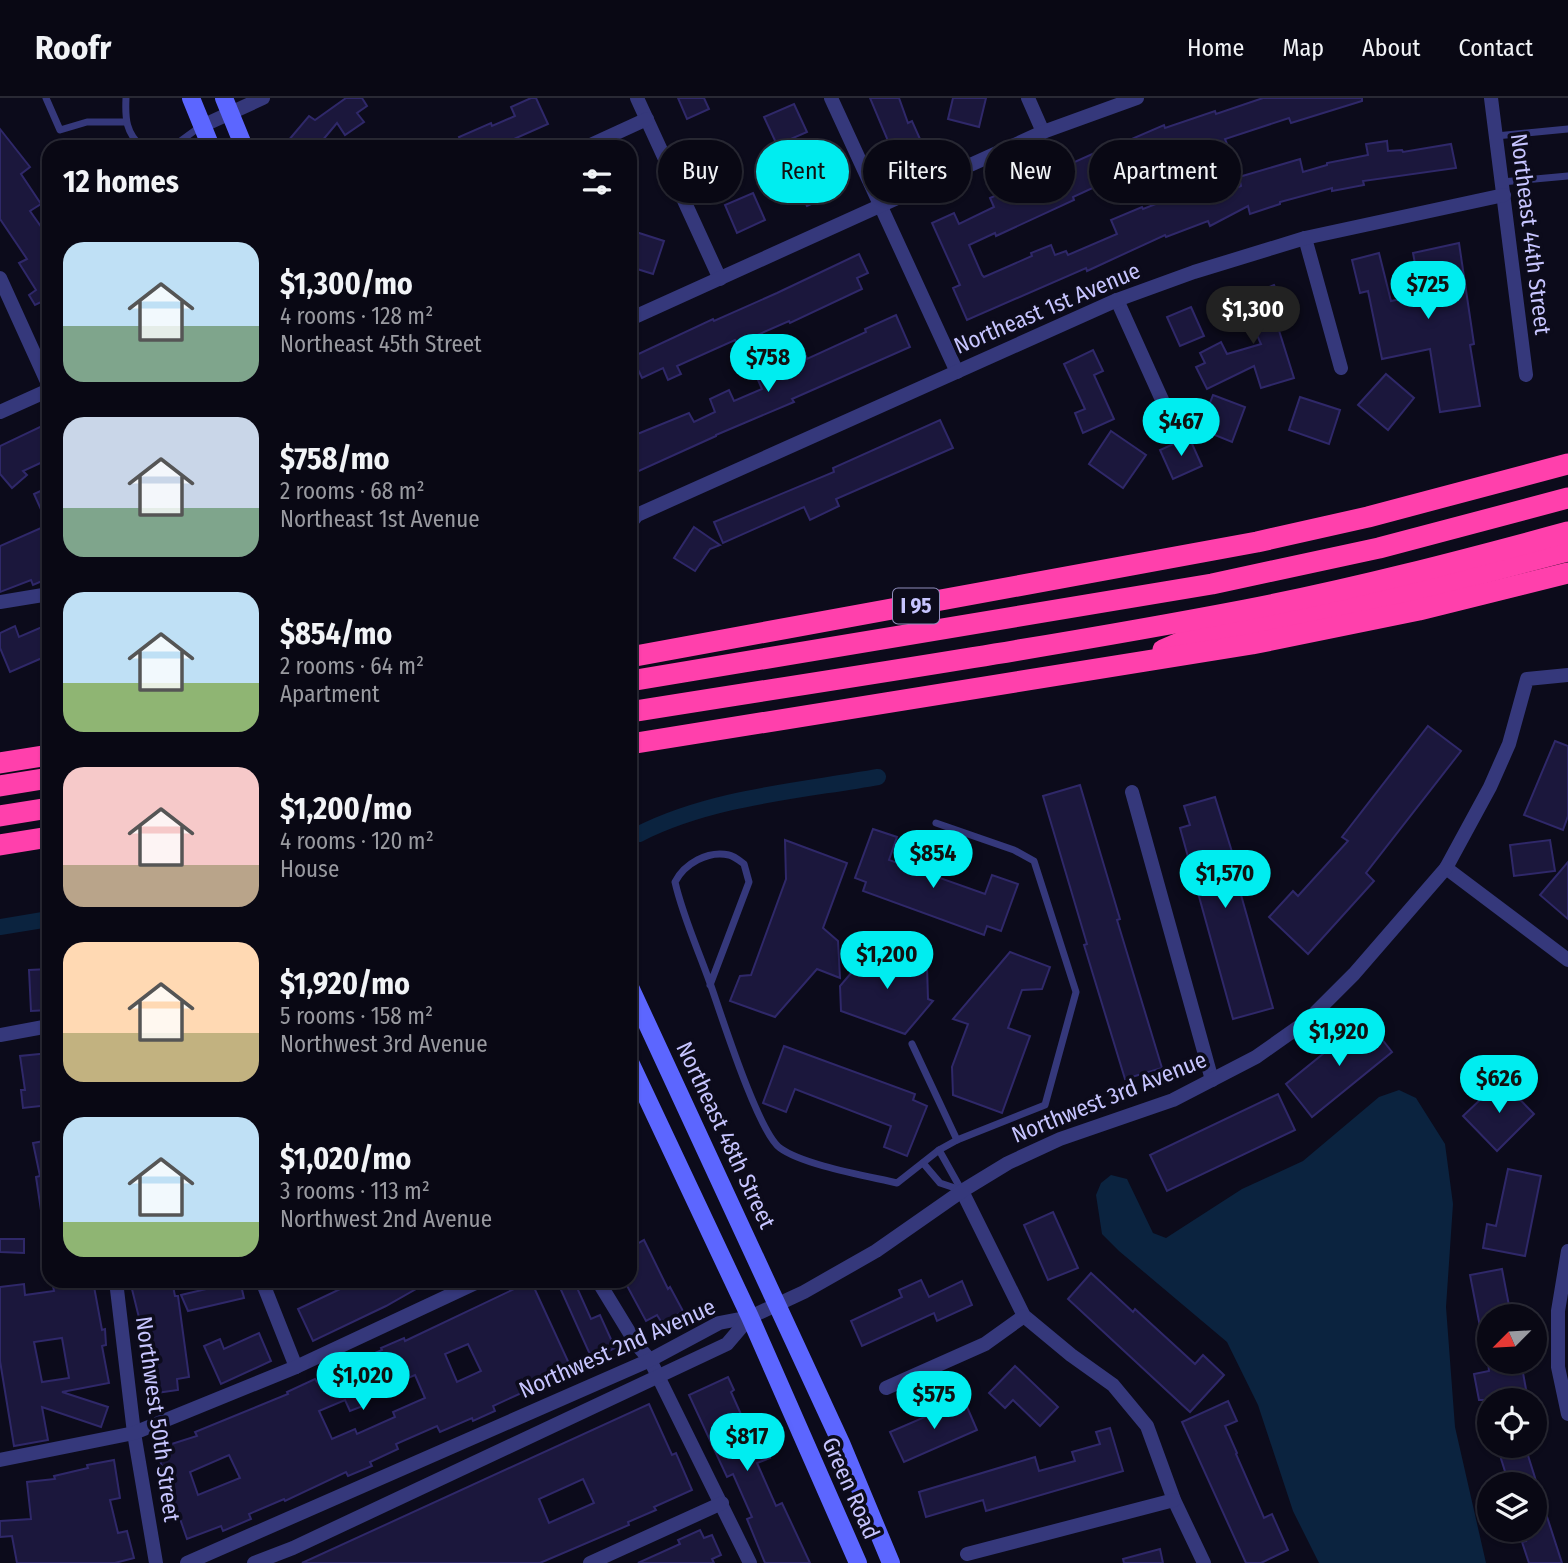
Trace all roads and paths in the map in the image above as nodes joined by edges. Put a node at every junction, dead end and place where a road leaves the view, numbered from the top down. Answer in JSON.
{"nodes":[{"id":1,"x":46,"y":98,"type":"edge"},
{"id":2,"x":126,"y":98,"type":"edge"},
{"id":3,"x":191,"y":98,"type":"edge"},
{"id":4,"x":263,"y":98,"type":"edge"},
{"id":5,"x":637,"y":98,"type":"edge"},
{"id":6,"x":831,"y":98,"type":"edge"},
{"id":7,"x":1028,"y":98,"type":"edge"},
{"id":8,"x":1137,"y":98,"type":"edge"},
{"id":9,"x":1491,"y":98,"type":"edge"},
{"id":10,"x":227,"y":105,"type":"edge"},
{"id":11,"x":647,"y":119,"type":"junction"},
{"id":12,"x":126,"y":122,"type":"junction"},
{"id":13,"x":202,"y":126,"type":"junction"},
{"id":14,"x":1568,"y":129,"type":"edge"},
{"id":15,"x":1043,"y":132,"type":"junction"},
{"id":16,"x":1496,"y":136,"type":"junction"},
{"id":17,"x":134,"y":140,"type":"edge"},
{"id":18,"x":182,"y":140,"type":"edge"},
{"id":19,"x":208,"y":140,"type":"edge"},
{"id":20,"x":241,"y":140,"type":"edge"},
{"id":21,"x":601,"y":140,"type":"edge"},
{"id":22,"x":1568,"y":176,"type":"edge"},
{"id":23,"x":1503,"y":188,"type":"junction"},
{"id":24,"x":880,"y":207,"type":"junction"},
{"id":25,"x":1305,"y":238,"type":"junction"},
{"id":26,"x":0,"y":278,"type":"edge"},
{"id":27,"x":720,"y":279,"type":"junction"},
{"id":28,"x":1117,"y":300,"type":"junction"},
{"id":29,"x":637,"y":316,"type":"edge"},
{"id":30,"x":1340,"y":368,"type":"dead end"},
{"id":31,"x":42,"y":372,"type":"edge"},
{"id":32,"x":957,"y":372,"type":"junction"},
{"id":33,"x":1526,"y":375,"type":"dead end"},
{"id":34,"x":42,"y":391,"type":"edge"},
{"id":35,"x":1163,"y":402,"type":"dead end"},
{"id":36,"x":0,"y":412,"type":"edge"},
{"id":37,"x":1568,"y":464,"type":"edge"},
{"id":38,"x":1568,"y":498,"type":"edge"},
{"id":39,"x":637,"y":516,"type":"edge"},
{"id":40,"x":1568,"y":531,"type":"edge"},
{"id":41,"x":1568,"y":551,"type":"edge"},
{"id":42,"x":1568,"y":573,"type":"edge"},
{"id":43,"x":42,"y":595,"type":"edge"},
{"id":44,"x":0,"y":602,"type":"edge"},
{"id":45,"x":637,"y":656,"type":"edge"},
{"id":46,"x":1132,"y":664,"type":"junction"},
{"id":47,"x":1568,"y":674,"type":"edge"},
{"id":48,"x":637,"y":680,"type":"edge"},
{"id":49,"x":637,"y":711,"type":"edge"},
{"id":50,"x":637,"y":743,"type":"edge"},
{"id":51,"x":42,"y":756,"type":"edge"},
{"id":52,"x":0,"y":763,"type":"edge"},
{"id":53,"x":42,"y":779,"type":"edge"},
{"id":54,"x":0,"y":786,"type":"edge"},
{"id":55,"x":1132,"y":792,"type":"dead end"},
{"id":56,"x":42,"y":809,"type":"edge"},
{"id":57,"x":0,"y":816,"type":"edge"},
{"id":58,"x":936,"y":823,"type":"dead end"},
{"id":59,"x":42,"y":838,"type":"edge"},
{"id":60,"x":0,"y":845,"type":"edge"},
{"id":61,"x":1446,"y":868,"type":"junction"},
{"id":62,"x":1568,"y":960,"type":"edge"},
{"id":63,"x":710,"y":985,"type":"junction"},
{"id":64,"x":637,"y":1002,"type":"edge"},
{"id":65,"x":42,"y":1028,"type":"edge"},
{"id":66,"x":0,"y":1035,"type":"edge"},
{"id":67,"x":912,"y":1044,"type":"dead end"},
{"id":68,"x":637,"y":1077,"type":"edge"},
{"id":69,"x":1212,"y":1080,"type":"junction"},
{"id":70,"x":957,"y":1140,"type":"junction"},
{"id":71,"x":939,"y":1150,"type":"junction"},
{"id":72,"x":923,"y":1163,"type":"junction"},
{"id":73,"x":962,"y":1191,"type":"junction"},
{"id":74,"x":1568,"y":1251,"type":"edge"},
{"id":75,"x":117,"y":1288,"type":"edge"},
{"id":76,"x":265,"y":1288,"type":"edge"},
{"id":77,"x":447,"y":1288,"type":"edge"},
{"id":78,"x":466,"y":1288,"type":"edge"},
{"id":79,"x":602,"y":1288,"type":"edge"},
{"id":80,"x":451,"y":1295,"type":"junction"},
{"id":81,"x":777,"y":1304,"type":"junction"},
{"id":82,"x":1024,"y":1316,"type":"junction"},
{"id":83,"x":750,"y":1317,"type":"junction"},
{"id":84,"x":650,"y":1360,"type":"junction"},
{"id":85,"x":296,"y":1367,"type":"junction"},
{"id":86,"x":659,"y":1378,"type":"junction"},
{"id":87,"x":887,"y":1388,"type":"dead end"},
{"id":88,"x":1568,"y":1414,"type":"edge"},
{"id":89,"x":134,"y":1433,"type":"junction"},
{"id":90,"x":0,"y":1460,"type":"edge"},
{"id":91,"x":1174,"y":1500,"type":"junction"},
{"id":92,"x":722,"y":1503,"type":"junction"},
{"id":93,"x":967,"y":1554,"type":"dead end"},
{"id":94,"x":156,"y":1563,"type":"edge"},
{"id":95,"x":187,"y":1563,"type":"edge"},
{"id":96,"x":254,"y":1563,"type":"edge"},
{"id":97,"x":590,"y":1563,"type":"edge"},
{"id":98,"x":750,"y":1563,"type":"edge"},
{"id":99,"x":858,"y":1563,"type":"edge"},
{"id":100,"x":891,"y":1563,"type":"edge"},
{"id":101,"x":1203,"y":1563,"type":"edge"}],
"edges":[{"from":1,"to":12,"type":"lane"},
{"from":2,"to":12,"type":"lane"},
{"from":3,"to":13,"type":"main road"},
{"from":4,"to":10,"type":"street"},
{"from":5,"to":11,"type":"street"},
{"from":6,"to":24,"type":"street"},
{"from":7,"to":15,"type":"street"},
{"from":8,"to":15,"type":"street"},
{"from":9,"to":16,"type":"street","name":"Northeast 44th Street"},
{"from":10,"to":13,"type":"street"},
{"from":10,"to":20,"type":"main road"},
{"from":11,"to":21,"type":"street"},
{"from":11,"to":27,"type":"street"},
{"from":12,"to":17,"type":"lane"},
{"from":13,"to":18,"type":"lane"},
{"from":13,"to":19,"type":"main road"},
{"from":14,"to":16,"type":"lane"},
{"from":15,"to":24,"type":"street"},
{"from":16,"to":23,"type":"street","name":"Northeast 44th Street"},
{"from":22,"to":23,"type":"lane"},
{"from":23,"to":25,"type":"street","name":"Northeast 1st Avenue"},
{"from":23,"to":33,"type":"street","name":"Northeast 44th Street"},
{"from":24,"to":27,"type":"street"},
{"from":24,"to":32,"type":"street"},
{"from":25,"to":28,"type":"street","name":"Northeast 1st Avenue"},
{"from":25,"to":30,"type":"street"},
{"from":26,"to":31,"type":"street"},
{"from":27,"to":29,"type":"street"},
{"from":28,"to":32,"type":"street","name":"Northeast 1st Avenue"},
{"from":28,"to":35,"type":"street"},
{"from":32,"to":39,"type":"street","name":"Northeast 1st Avenue"},
{"from":34,"to":36,"type":"street"},
{"from":37,"to":45,"type":"highway","number":"I 95"},
{"from":38,"to":48,"type":"highway"},
{"from":40,"to":49,"type":"highway"},
{"from":41,"to":46,"type":"highway"},
{"from":42,"to":46,"type":"highway"},
{"from":43,"to":44,"type":"street"},
{"from":46,"to":50,"type":"highway"},
{"from":47,"to":61,"type":"street","name":"Northwest 3rd Avenue"},
{"from":51,"to":52,"type":"highway"},
{"from":53,"to":54,"type":"highway"},
{"from":55,"to":69,"type":"street"},
{"from":56,"to":57,"type":"highway"},
{"from":58,"to":70,"type":"lane"},
{"from":59,"to":60,"type":"highway"},
{"from":61,"to":62,"type":"street"},
{"from":61,"to":69,"type":"street","name":"Northwest 3rd Avenue"},
{"from":63,"to":63,"type":"lane"},
{"from":63,"to":72,"type":"lane"},
{"from":64,"to":81,"type":"main road","name":"Northeast 48th Street"},
{"from":65,"to":66,"type":"street"},
{"from":67,"to":70,"type":"lane"},
{"from":68,"to":83,"type":"main road"},
{"from":69,"to":73,"type":"street","name":"Northwest 3rd Avenue"},
{"from":70,"to":71,"type":"lane"},
{"from":71,"to":72,"type":"lane"},
{"from":71,"to":73,"type":"lane"},
{"from":72,"to":73,"type":"lane"},
{"from":73,"to":81,"type":"street","name":"Northwest 3rd Avenue"},
{"from":73,"to":82,"type":"street"},
{"from":74,"to":88,"type":"street"},
{"from":75,"to":89,"type":"street","name":"Northwest 50th Street"},
{"from":76,"to":85,"type":"street"},
{"from":77,"to":80,"type":"street"},
{"from":78,"to":80,"type":"street"},
{"from":79,"to":84,"type":"street"},
{"from":80,"to":85,"type":"street"},
{"from":81,"to":83,"type":"street","name":"Northwest 3rd Avenue"},
{"from":81,"to":100,"type":"main road","name":"Green Road"},
{"from":82,"to":87,"type":"street"},
{"from":82,"to":91,"type":"street"},
{"from":83,"to":84,"type":"street","name":"Northwest 2nd Avenue"},
{"from":83,"to":86,"type":"street","name":"Northwest 2nd Avenue"},
{"from":83,"to":99,"type":"main road","name":"Green Road"},
{"from":84,"to":86,"type":"street"},
{"from":84,"to":95,"type":"street","name":"Northwest 2nd Avenue"},
{"from":85,"to":89,"type":"street"},
{"from":86,"to":92,"type":"street"},
{"from":86,"to":96,"type":"street","name":"Northwest 2nd Avenue"},
{"from":89,"to":90,"type":"street"},
{"from":89,"to":94,"type":"street","name":"Northwest 50th Street"},
{"from":91,"to":93,"type":"street"},
{"from":91,"to":101,"type":"street"},
{"from":92,"to":97,"type":"street"},
{"from":92,"to":98,"type":"street"}]}
